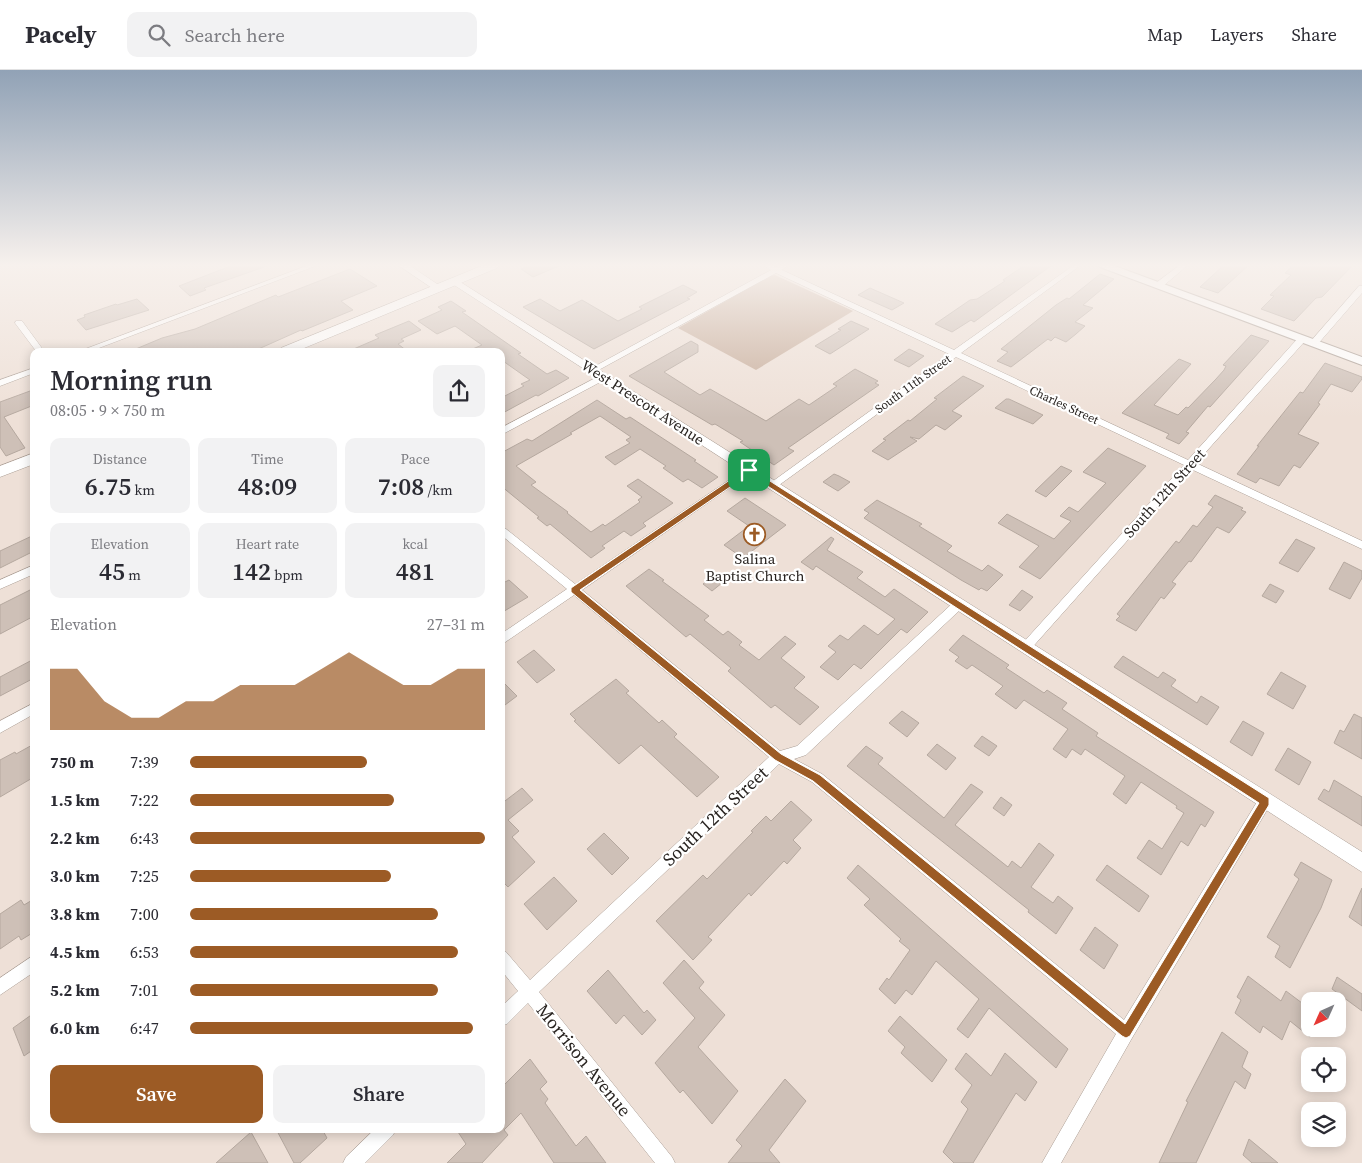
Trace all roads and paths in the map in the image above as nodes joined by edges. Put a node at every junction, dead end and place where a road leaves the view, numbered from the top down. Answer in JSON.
{"nodes":[{"id":1,"x":177,"y":316,"type":"edge"},
{"id":2,"x":372,"y":316,"type":"edge"},
{"id":3,"x":508,"y":316,"type":"edge"},
{"id":4,"x":695,"y":316,"type":"edge"},
{"id":5,"x":875,"y":316,"type":"edge"},
{"id":6,"x":1007,"y":316,"type":"edge"},
{"id":7,"x":1241,"y":316,"type":"edge"},
{"id":8,"x":1338,"y":316,"type":"edge"},
{"id":9,"x":19,"y":323,"type":"dead end"},
{"id":10,"x":1302,"y":339,"type":"junction"},
{"id":11,"x":1314,"y":343,"type":"junction"},
{"id":12,"x":38,"y":348,"type":"edge"},
{"id":13,"x":92,"y":348,"type":"edge"},
{"id":14,"x":296,"y":348,"type":"edge"},
{"id":15,"x":955,"y":354,"type":"junction"},
{"id":16,"x":1362,"y":361,"type":"edge"},
{"id":17,"x":30,"y":372,"type":"edge"},
{"id":18,"x":597,"y":373,"type":"junction"},
{"id":19,"x":0,"y":383,"type":"edge"},
{"id":20,"x":505,"y":430,"type":"edge"},
{"id":21,"x":30,"y":460,"type":"edge"},
{"id":22,"x":1190,"y":464,"type":"junction"},
{"id":23,"x":749,"y":470,"type":"junction"},
{"id":24,"x":0,"y":472,"type":"edge"},
{"id":25,"x":772,"y":486,"type":"junction"},
{"id":26,"x":505,"y":532,"type":"edge"},
{"id":27,"x":1362,"y":545,"type":"edge"},
{"id":28,"x":30,"y":571,"type":"edge"},
{"id":29,"x":0,"y":585,"type":"edge"},
{"id":30,"x":574,"y":590,"type":"junction"},
{"id":31,"x":958,"y":605,"type":"junction"},
{"id":32,"x":505,"y":637,"type":"edge"},
{"id":33,"x":1025,"y":648,"type":"junction"},
{"id":34,"x":30,"y":710,"type":"edge"},
{"id":35,"x":0,"y":727,"type":"edge"},
{"id":36,"x":778,"y":757,"type":"junction"},
{"id":37,"x":1265,"y":801,"type":"junction"},
{"id":38,"x":1362,"y":863,"type":"edge"},
{"id":39,"x":505,"y":962,"type":"edge"},
{"id":40,"x":30,"y":967,"type":"edge"},
{"id":41,"x":0,"y":987,"type":"edge"},
{"id":42,"x":528,"y":991,"type":"junction"},
{"id":43,"x":505,"y":1014,"type":"edge"},
{"id":44,"x":1126,"y":1032,"type":"junction"},
{"id":45,"x":383,"y":1133,"type":"edge"},
{"id":46,"x":352,"y":1163,"type":"edge"},
{"id":47,"x":666,"y":1163,"type":"edge"},
{"id":48,"x":1051,"y":1163,"type":"edge"}],
"edges":[{"from":1,"to":13,"type":"street"},
{"from":2,"to":14,"type":"main road"},
{"from":3,"to":18,"type":"street","name":"West Prescott Avenue"},
{"from":4,"to":18,"type":"street"},
{"from":5,"to":15,"type":"street","name":"Charles Street"},
{"from":6,"to":15,"type":"street","name":"South 11th Street"},
{"from":7,"to":10,"type":"main road"},
{"from":8,"to":11,"type":"street"},
{"from":9,"to":12,"type":"street"},
{"from":10,"to":11,"type":"main road"},
{"from":10,"to":22,"type":"street","name":"South 12th Street"},
{"from":11,"to":16,"type":"main road"},
{"from":15,"to":22,"type":"street","name":"Charles Street"},
{"from":15,"to":25,"type":"street","name":"South 11th Street"},
{"from":17,"to":19,"type":"street"},
{"from":18,"to":20,"type":"street"},
{"from":18,"to":23,"type":"street","name":"West Prescott Avenue"},
{"from":21,"to":24,"type":"main road"},
{"from":22,"to":27,"type":"street","name":"Charles Street"},
{"from":22,"to":33,"type":"street","name":"South 12th Street"},
{"from":23,"to":25,"type":"street","name":"West Prescott Avenue"},
{"from":23,"to":30,"type":"street"},
{"from":25,"to":31,"type":"street","name":"West Prescott Avenue"},
{"from":26,"to":30,"type":"street"},
{"from":28,"to":29,"type":"street"},
{"from":30,"to":32,"type":"street"},
{"from":30,"to":36,"type":"street"},
{"from":31,"to":33,"type":"street","name":"West Prescott Avenue"},
{"from":31,"to":36,"type":"street","name":"South 12th Street"},
{"from":33,"to":37,"type":"street","name":"West Prescott Avenue"},
{"from":34,"to":35,"type":"street"},
{"from":36,"to":42,"type":"street","name":"South 12th Street"},
{"from":36,"to":44,"type":"street"},
{"from":37,"to":38,"type":"street","name":"West Prescott Avenue"},
{"from":37,"to":44,"type":"street"},
{"from":39,"to":42,"type":"street","name":"Morrison Avenue"},
{"from":40,"to":41,"type":"street"},
{"from":42,"to":43,"type":"street","name":"South 12th Street"},
{"from":42,"to":47,"type":"street","name":"Morrison Avenue"},
{"from":44,"to":48,"type":"street"},
{"from":45,"to":46,"type":"street"}]}
